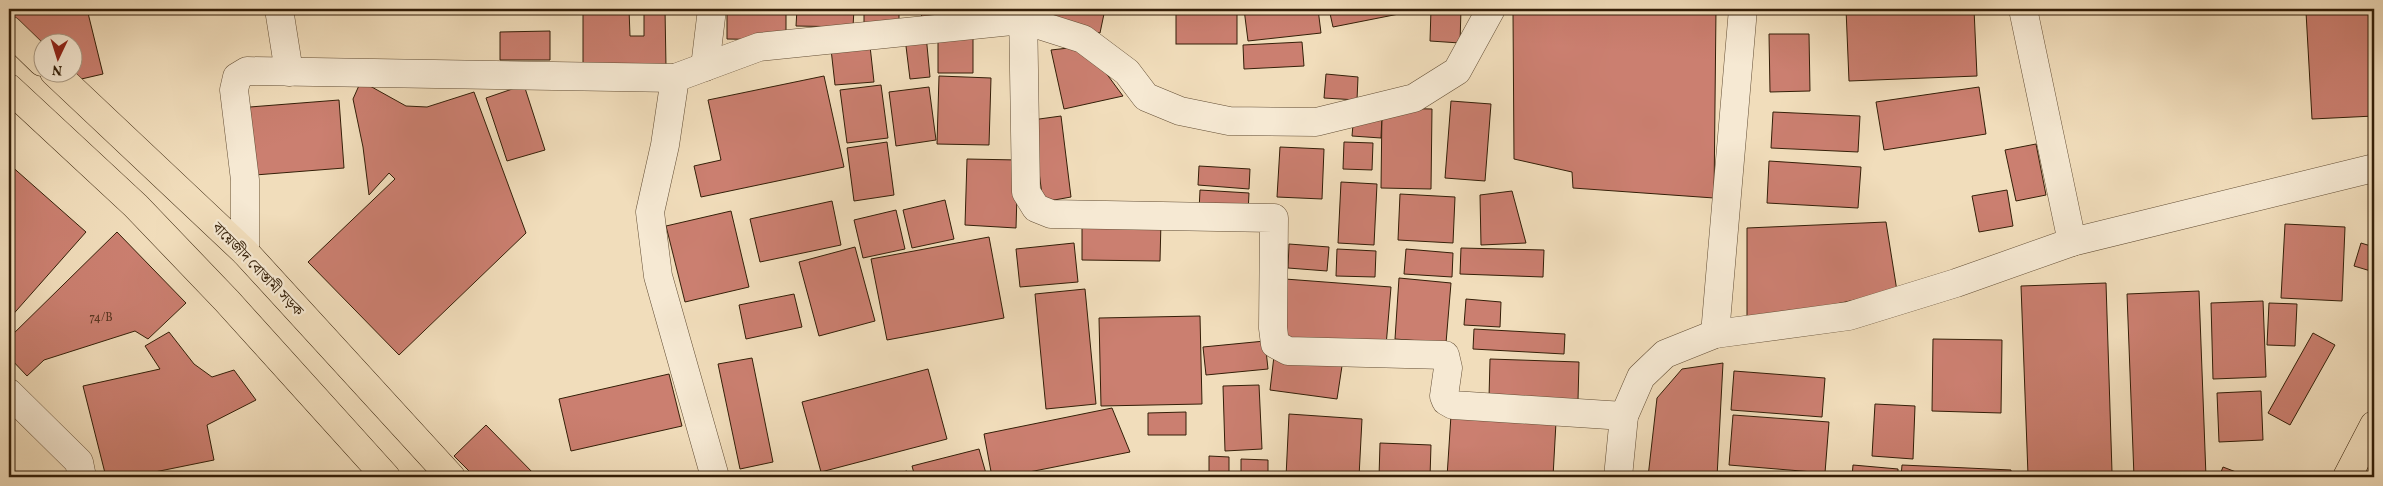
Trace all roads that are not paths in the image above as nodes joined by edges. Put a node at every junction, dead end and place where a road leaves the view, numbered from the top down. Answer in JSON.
{"nodes":[{"id":1,"x":279,"y":9,"type":"edge"},
{"id":2,"x":712,"y":9,"type":"edge"},
{"id":3,"x":1743,"y":9,"type":"edge"},
{"id":4,"x":2023,"y":9,"type":"edge"},
{"id":5,"x":1023,"y":15,"type":"edge"},
{"id":6,"x":1482,"y":15,"type":"edge"},
{"id":7,"x":9,"y":30,"type":"edge"},
{"id":8,"x":32,"y":52,"type":"edge"},
{"id":9,"x":705,"y":67,"type":"junction"},
{"id":10,"x":289,"y":72,"type":"junction"},
{"id":11,"x":675,"y":78,"type":"junction"},
{"id":12,"x":65,"y":82,"type":"edge"},
{"id":13,"x":9,"y":88,"type":"edge"},
{"id":14,"x":2374,"y":168,"type":"edge"},
{"id":15,"x":2072,"y":242,"type":"junction"},
{"id":16,"x":245,"y":252,"type":"junction"},
{"id":17,"x":1714,"y":334,"type":"junction"},
{"id":18,"x":9,"y":393,"type":"edge"},
{"id":19,"x":1624,"y":416,"type":"junction"},
{"id":20,"x":2374,"y":425,"type":"edge"},
{"id":21,"x":82,"y":477,"type":"edge"},
{"id":22,"x":386,"y":477,"type":"edge"},
{"id":23,"x":451,"y":477,"type":"edge"},
{"id":24,"x":715,"y":477,"type":"edge"},
{"id":25,"x":1618,"y":477,"type":"edge"},
{"id":26,"x":2347,"y":477,"type":"edge"}],
"edges":[{"from":1,"to":10,"type":"street"},
{"from":2,"to":9,"type":"street"},
{"from":3,"to":17,"type":"street"},
{"from":4,"to":15,"type":"street"},
{"from":5,"to":6,"type":"street"},
{"from":5,"to":9,"type":"street"},
{"from":5,"to":19,"type":"street"},
{"from":7,"to":8,"type":"main road"},
{"from":9,"to":11,"type":"street"},
{"from":10,"to":11,"type":"street"},
{"from":10,"to":16,"type":"street"},
{"from":11,"to":24,"type":"street"},
{"from":12,"to":16,"type":"main road","name":"বায়েজীদ বোস্তামী সড়ক"},
{"from":13,"to":22,"type":"main road"},
{"from":14,"to":15,"type":"street"},
{"from":15,"to":17,"type":"street"},
{"from":16,"to":23,"type":"main road","name":"বায়েজীদ বোস্তামী সড়ক"},
{"from":17,"to":19,"type":"street"},
{"from":18,"to":21,"type":"street"},
{"from":19,"to":25,"type":"street"},
{"from":20,"to":26,"type":"main road"}]}
